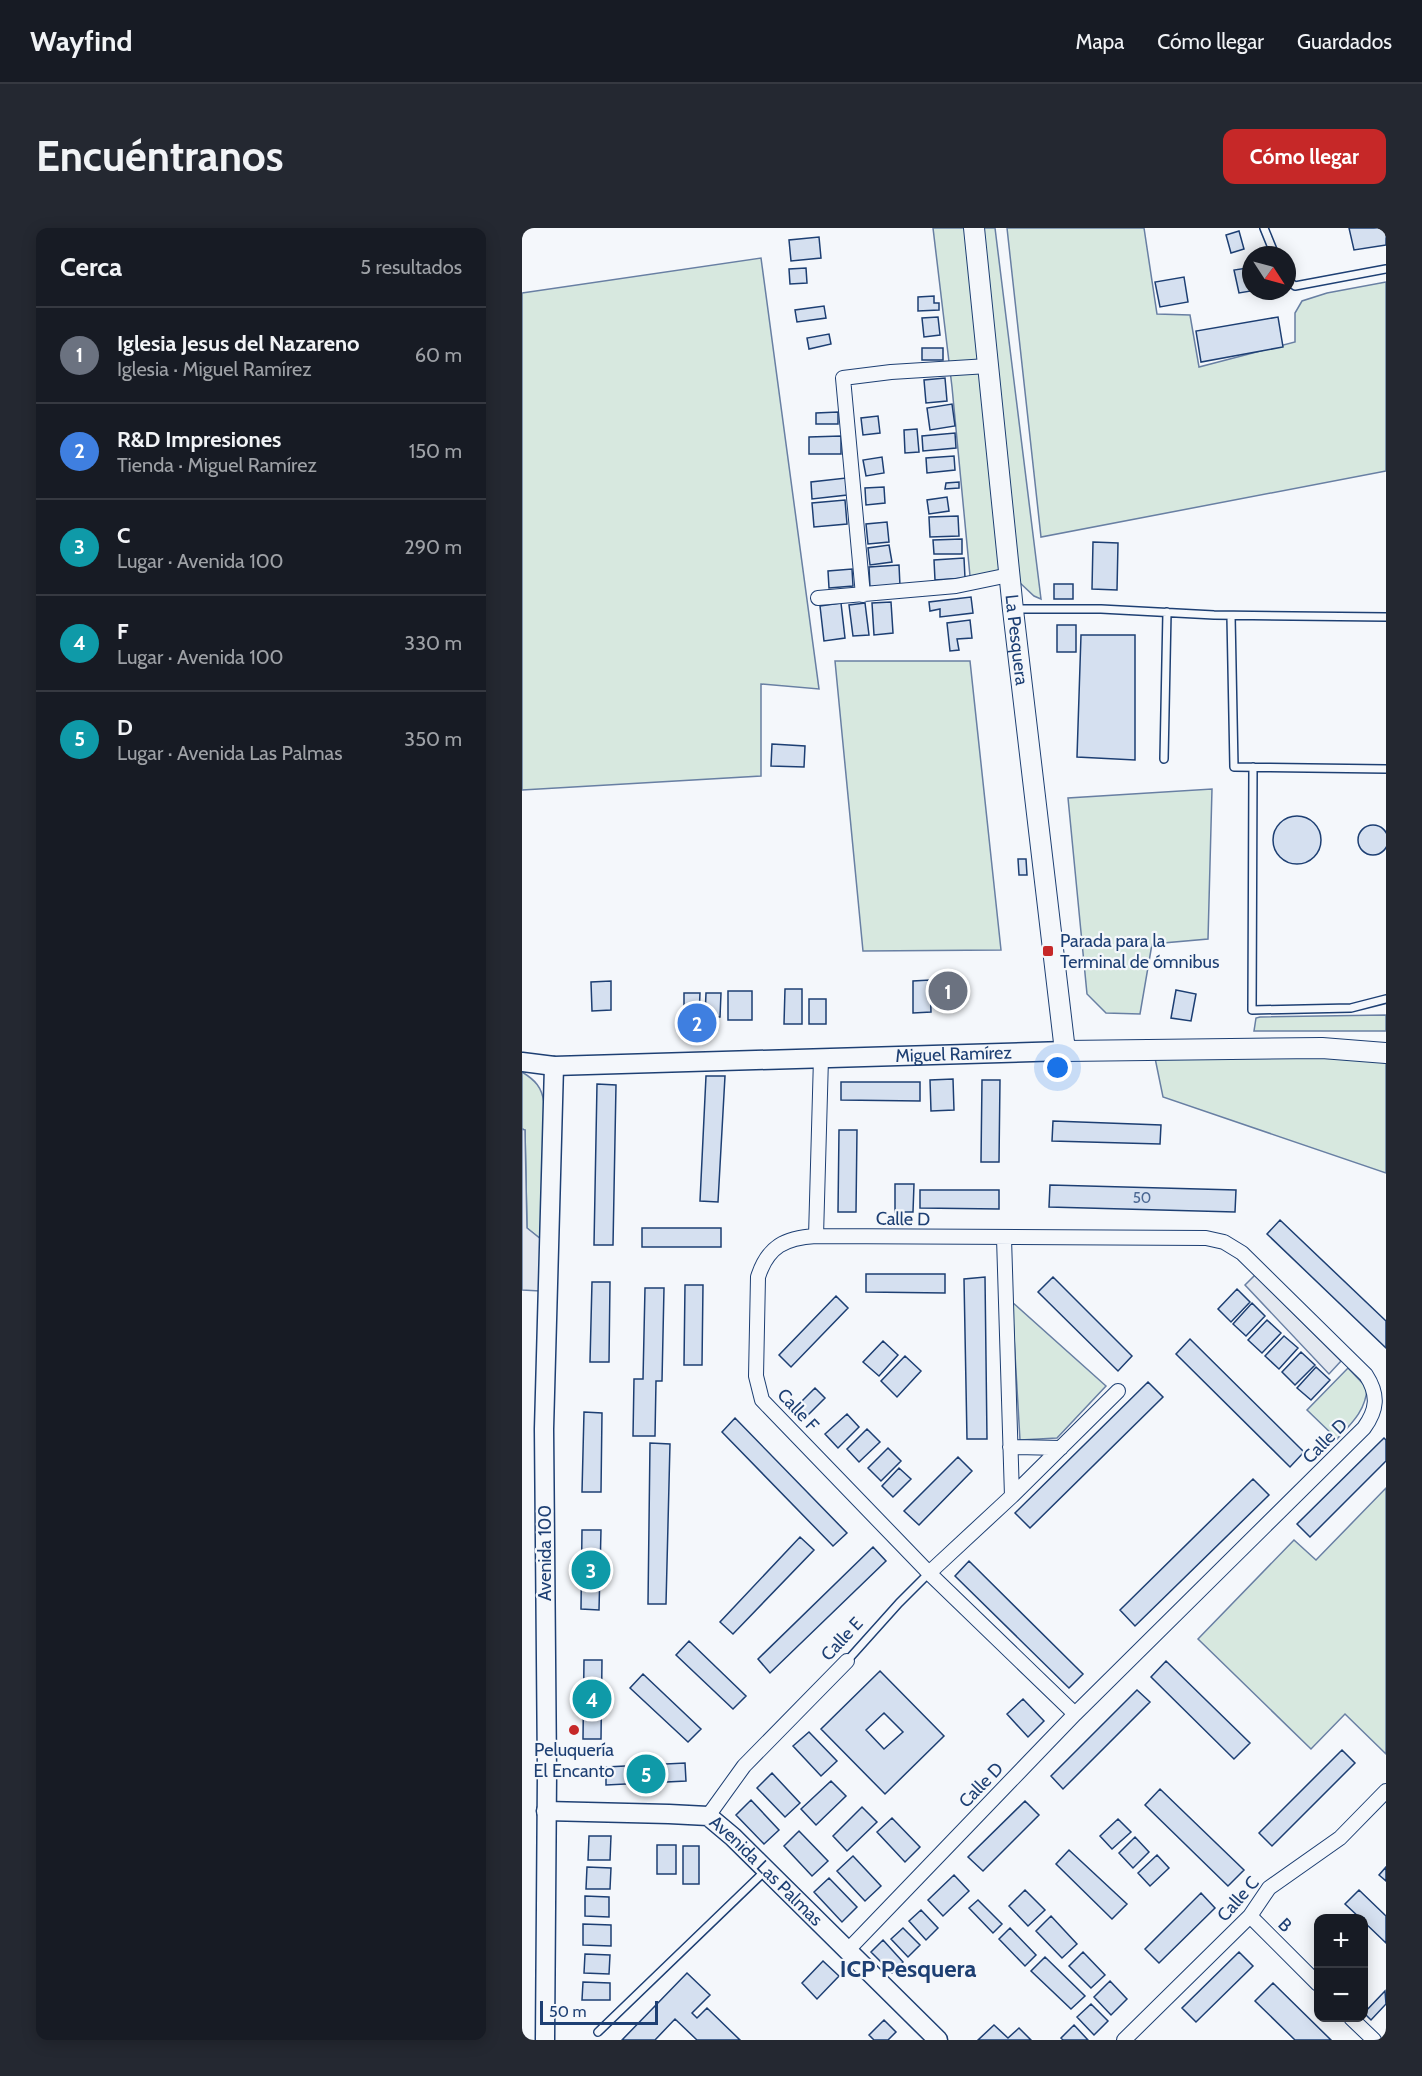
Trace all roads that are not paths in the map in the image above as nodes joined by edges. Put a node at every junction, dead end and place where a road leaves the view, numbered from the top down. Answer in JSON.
{"nodes":[{"id":1,"x":975,"y":228,"type":"edge"},
{"id":2,"x":1264,"y":228,"type":"edge"},
{"id":3,"x":1271,"y":246,"type":"edge"},
{"id":4,"x":1386,"y":269,"type":"edge"},
{"id":5,"x":1296,"y":286,"type":"edge"},
{"id":6,"x":988,"y":366,"type":"junction"},
{"id":7,"x":1009,"y":575,"type":"junction"},
{"id":8,"x":863,"y":595,"type":"junction"},
{"id":9,"x":818,"y":598,"type":"dead end"},
{"id":10,"x":1013,"y":609,"type":"junction"},
{"id":11,"x":1167,"y":612,"type":"junction"},
{"id":12,"x":1231,"y":616,"type":"junction"},
{"id":13,"x":1386,"y":617,"type":"edge"},
{"id":14,"x":1164,"y":759,"type":"dead end"},
{"id":15,"x":1253,"y":767,"type":"junction"},
{"id":16,"x":1386,"y":769,"type":"edge"},
{"id":17,"x":1386,"y":999,"type":"edge"},
{"id":18,"x":1065,"y":1051,"type":"junction"},
{"id":19,"x":1386,"y":1053,"type":"edge"},
{"id":20,"x":821,"y":1058,"type":"junction"},
{"id":21,"x":522,"y":1062,"type":"edge"},
{"id":22,"x":554,"y":1066,"type":"junction"},
{"id":23,"x":816,"y":1236,"type":"junction"},
{"id":24,"x":1004,"y":1238,"type":"junction"},
{"id":25,"x":1118,"y":1391,"type":"dead end"},
{"id":26,"x":1010,"y":1447,"type":"junction"},
{"id":27,"x":1061,"y":1448,"type":"junction"},
{"id":28,"x":1012,"y":1496,"type":"junction"},
{"id":29,"x":929,"y":1573,"type":"junction"},
{"id":30,"x":847,"y":1661,"type":"joint"},
{"id":31,"x":1075,"y":1714,"type":"junction"},
{"id":32,"x":1386,"y":1791,"type":"edge"},
{"id":33,"x":546,"y":1811,"type":"junction"},
{"id":34,"x":708,"y":1816,"type":"junction"},
{"id":35,"x":765,"y":1871,"type":"junction"},
{"id":36,"x":1250,"y":1916,"type":"junction"},
{"id":37,"x":847,"y":1951,"type":"junction"},
{"id":38,"x":1314,"y":1980,"type":"edge"},
{"id":39,"x":1355,"y":2022,"type":"edge"},
{"id":40,"x":598,"y":2032,"type":"dead end"},
{"id":41,"x":545,"y":2040,"type":"edge"},
{"id":42,"x":938,"y":2040,"type":"edge"},
{"id":43,"x":1124,"y":2040,"type":"edge"},
{"id":44,"x":1374,"y":2040,"type":"edge"}],
"edges":[{"from":1,"to":6,"type":"main road","name":"La Pesquera"},
{"from":2,"to":3,"type":"lane"},
{"from":4,"to":5,"type":"lane"},
{"from":6,"to":7,"type":"main road","name":"La Pesquera"},
{"from":6,"to":8,"type":"street"},
{"from":7,"to":8,"type":"street"},
{"from":7,"to":10,"type":"main road","name":"La Pesquera"},
{"from":8,"to":9,"type":"street"},
{"from":10,"to":11,"type":"lane"},
{"from":10,"to":18,"type":"main road","name":"La Pesquera"},
{"from":11,"to":12,"type":"lane"},
{"from":11,"to":14,"type":"lane"},
{"from":12,"to":13,"type":"lane"},
{"from":12,"to":15,"type":"lane"},
{"from":15,"to":16,"type":"lane"},
{"from":15,"to":17,"type":"lane"},
{"from":18,"to":19,"type":"main road","name":"Miguel Ramírez"},
{"from":18,"to":20,"type":"street","name":"Miguel Ramírez"},
{"from":20,"to":22,"type":"street","name":"Miguel Ramírez"},
{"from":20,"to":23,"type":"street"},
{"from":21,"to":22,"type":"street","name":"Miguel Ramírez"},
{"from":22,"to":33,"type":"street","name":"Avenida 100"},
{"from":23,"to":24,"type":"street","name":"Calle D"},
{"from":23,"to":29,"type":"street","name":"Calle F"},
{"from":24,"to":26,"type":"street"},
{"from":24,"to":31,"type":"street","name":"Calle D"},
{"from":25,"to":27,"type":"street","name":"Calle E"},
{"from":26,"to":27,"type":"street"},
{"from":26,"to":28,"type":"street"},
{"from":27,"to":28,"type":"street","name":"Calle E"},
{"from":28,"to":29,"type":"street","name":"Calle E"},
{"from":29,"to":30,"type":"lane","name":"Calle E"},
{"from":29,"to":31,"type":"street","name":"Calle F"},
{"from":30,"to":34,"type":"street","name":"Calle E"},
{"from":31,"to":37,"type":"street","name":"Calle D"},
{"from":32,"to":36,"type":"street","name":"Calle C"},
{"from":33,"to":34,"type":"street","name":"Avenida Las Palmas"},
{"from":33,"to":41,"type":"street","name":"Avenida 100"},
{"from":34,"to":35,"type":"street","name":"Avenida Las Palmas"},
{"from":35,"to":37,"type":"street","name":"Avenida Las Palmas"},
{"from":35,"to":40,"type":"lane"},
{"from":36,"to":38,"type":"street","name":"B"},
{"from":36,"to":43,"type":"street","name":"Calle C"},
{"from":37,"to":42,"type":"street","name":"Avenida Las Palmas"},
{"from":39,"to":44,"type":"street"}]}
